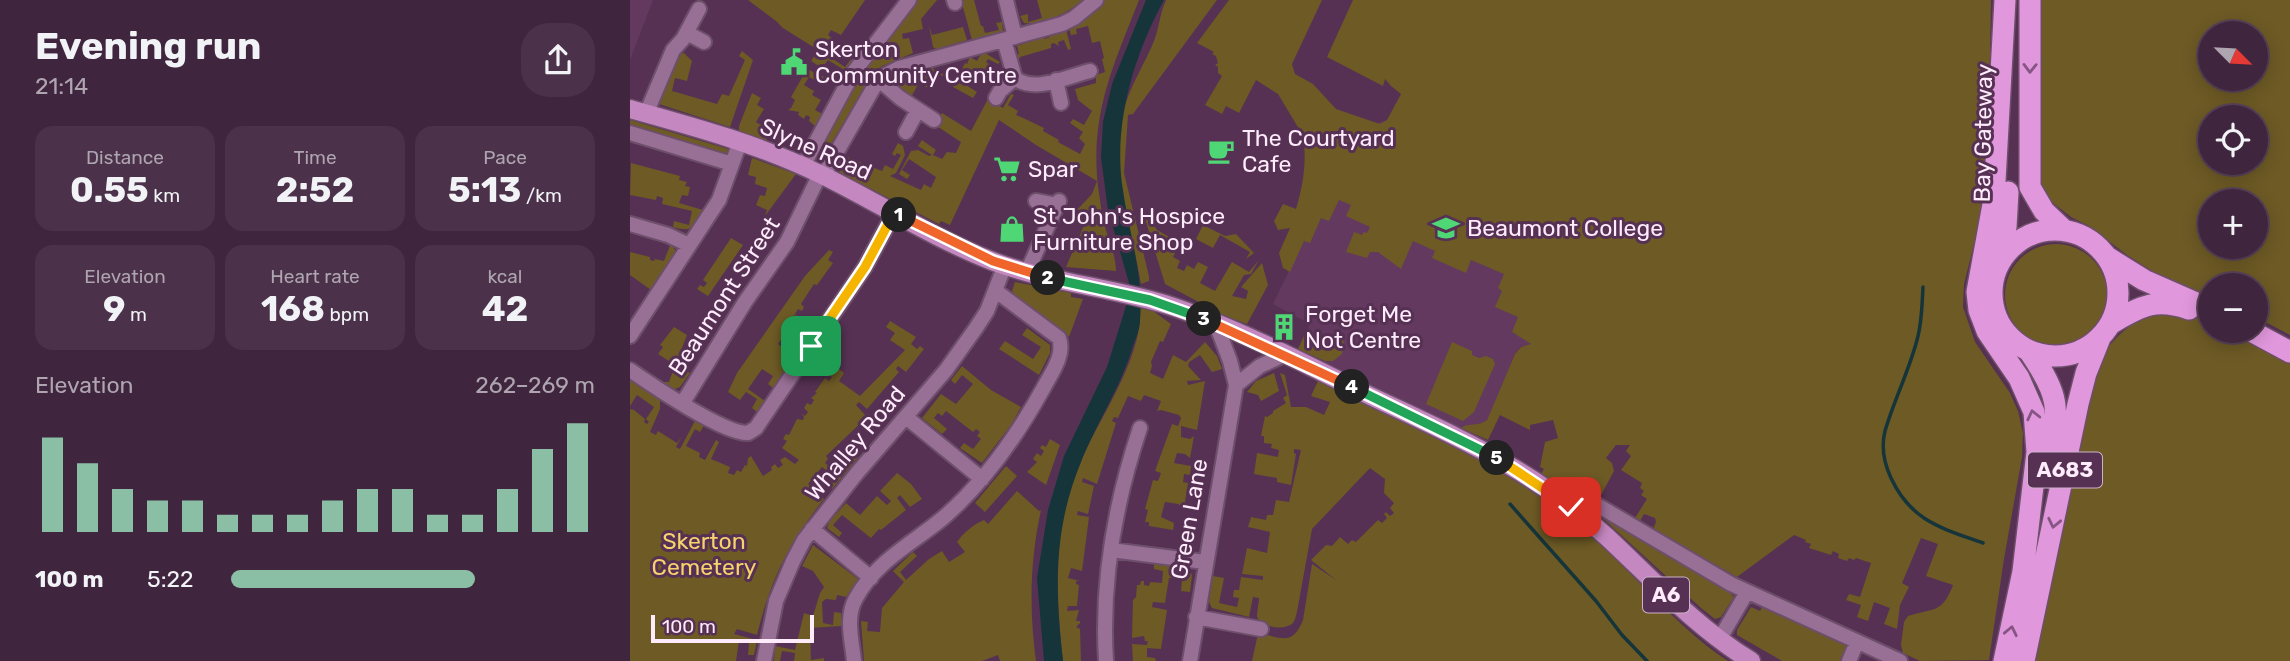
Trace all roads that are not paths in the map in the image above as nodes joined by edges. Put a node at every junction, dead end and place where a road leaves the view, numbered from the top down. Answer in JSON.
{"nodes":[{"id":1,"x":909,"y":0,"type":"edge"},
{"id":2,"x":1006,"y":0,"type":"edge"},
{"id":3,"x":1096,"y":0,"type":"edge"},
{"id":4,"x":2008,"y":0,"type":"edge"},
{"id":5,"x":2030,"y":0,"type":"edge"},
{"id":6,"x":699,"y":9,"type":"dead end"},
{"id":7,"x":687,"y":33,"type":"junction"},
{"id":8,"x":1010,"y":38,"type":"junction"},
{"id":9,"x":704,"y":42,"type":"dead end"},
{"id":10,"x":1090,"y":71,"type":"dead end"},
{"id":11,"x":1015,"y":78,"type":"junction"},
{"id":12,"x":879,"y":80,"type":"junction"},
{"id":13,"x":1056,"y":80,"type":"junction"},
{"id":14,"x":996,"y":98,"type":"dead end"},
{"id":15,"x":1061,"y":103,"type":"dead end"},
{"id":16,"x":918,"y":110,"type":"junction"},
{"id":17,"x":638,"y":112,"type":"edge"},
{"id":18,"x":934,"y":120,"type":"dead end"},
{"id":19,"x":906,"y":132,"type":"dead end"},
{"id":20,"x":630,"y":134,"type":"edge"},
{"id":21,"x":740,"y":142,"type":"junction"},
{"id":22,"x":732,"y":164,"type":"junction"},
{"id":23,"x":803,"y":166,"type":"junction"},
{"id":24,"x":822,"y":175,"type":"junction"},
{"id":25,"x":1036,"y":201,"type":"dead end"},
{"id":26,"x":894,"y":213,"type":"junction"},
{"id":27,"x":630,"y":224,"type":"edge"},
{"id":28,"x":2065,"y":231,"type":"junction"},
{"id":29,"x":690,"y":245,"type":"junction"},
{"id":30,"x":2107,"y":257,"type":"junction"},
{"id":31,"x":1005,"y":265,"type":"junction"},
{"id":32,"x":1998,"y":266,"type":"junction"},
{"id":33,"x":1027,"y":272,"type":"junction"},
{"id":34,"x":996,"y":291,"type":"junction"},
{"id":35,"x":2198,"y":304,"type":"edge"},
{"id":36,"x":2198,"y":313,"type":"edge"},
{"id":37,"x":1216,"y":324,"type":"junction"},
{"id":38,"x":2105,"y":331,"type":"junction"},
{"id":39,"x":630,"y":336,"type":"edge"},
{"id":40,"x":2268,"y":340,"type":"edge"},
{"id":41,"x":2029,"y":351,"type":"junction"},
{"id":42,"x":2290,"y":352,"type":"edge"},
{"id":43,"x":1284,"y":355,"type":"junction"},
{"id":44,"x":630,"y":370,"type":"edge"},
{"id":45,"x":1236,"y":385,"type":"junction"},
{"id":46,"x":682,"y":404,"type":"junction"},
{"id":47,"x":906,"y":417,"type":"junction"},
{"id":48,"x":1140,"y":428,"type":"dead end"},
{"id":49,"x":982,"y":479,"type":"junction"},
{"id":50,"x":1592,"y":502,"type":"dead end"},
{"id":51,"x":812,"y":529,"type":"junction"},
{"id":52,"x":1111,"y":550,"type":"junction"},
{"id":53,"x":1205,"y":562,"type":"junction"},
{"id":54,"x":871,"y":578,"type":"junction"},
{"id":55,"x":2022,"y":580,"type":"junction"},
{"id":56,"x":1748,"y":592,"type":"junction"},
{"id":57,"x":1196,"y":617,"type":"junction"},
{"id":58,"x":1261,"y":629,"type":"dead end"},
{"id":59,"x":1719,"y":640,"type":"junction"},
{"id":60,"x":1857,"y":642,"type":"junction"},
{"id":61,"x":764,"y":661,"type":"edge"},
{"id":62,"x":854,"y":661,"type":"edge"},
{"id":63,"x":1106,"y":661,"type":"edge"},
{"id":64,"x":1190,"y":661,"type":"edge"},
{"id":65,"x":1751,"y":661,"type":"edge"},
{"id":66,"x":1849,"y":661,"type":"edge"},
{"id":67,"x":1900,"y":661,"type":"edge"},
{"id":68,"x":2004,"y":661,"type":"edge"},
{"id":69,"x":2024,"y":661,"type":"edge"}],
"edges":[{"from":1,"to":23,"type":"street"},
{"from":2,"to":8,"type":"street"},
{"from":3,"to":8,"type":"street"},
{"from":4,"to":32,"type":"highway","name":"Bay Gateway"},
{"from":55,"to":4,"type":"highway","one_way":true},
{"from":5,"to":28,"type":"highway","name":"Bay Gateway","one_way":true},
{"from":6,"to":7,"type":"street"},
{"from":7,"to":9,"type":"street"},
{"from":7,"to":17,"type":"street"},
{"from":8,"to":11,"type":"street"},
{"from":8,"to":12,"type":"street"},
{"from":10,"to":13,"type":"street"},
{"from":11,"to":13,"type":"street"},
{"from":11,"to":14,"type":"street"},
{"from":12,"to":16,"type":"street"},
{"from":12,"to":24,"type":"street","name":"Beaumont Street"},
{"from":13,"to":15,"type":"street"},
{"from":16,"to":18,"type":"street"},
{"from":16,"to":19,"type":"street"},
{"from":17,"to":21,"type":"main road","name":"Slyne Road","number":"A6"},
{"from":20,"to":22,"type":"street"},
{"from":21,"to":22,"type":"street"},
{"from":21,"to":23,"type":"main road","name":"Slyne Road","number":"A6"},
{"from":22,"to":29,"type":"street"},
{"from":23,"to":24,"type":"main road","name":"Slyne Road","number":"A6"},
{"from":24,"to":26,"type":"main road","name":"Slyne Road","number":"A6"},
{"from":24,"to":46,"type":"street","name":"Beaumont Street"},
{"from":25,"to":33,"type":"street"},
{"from":26,"to":31,"type":"main road","name":"Slyne Road","number":"A6"},
{"from":26,"to":46,"type":"street"},
{"from":27,"to":29,"type":"street"},
{"from":28,"to":30,"type":"highway"},
{"from":28,"to":32,"type":"highway"},
{"from":29,"to":39,"type":"street"},
{"from":30,"to":35,"type":"highway"},
{"from":30,"to":38,"type":"highway"},
{"from":31,"to":33,"type":"main road","name":"Slyne Road","number":"A6"},
{"from":31,"to":34,"type":"street","name":"Whalley Road"},
{"from":32,"to":41,"type":"highway"},
{"from":33,"to":37,"type":"main road","name":"Slyne Road","number":"A6"},
{"from":34,"to":47,"type":"street","name":"Whalley Road"},
{"from":34,"to":49,"type":"street"},
{"from":36,"to":38,"type":"highway"},
{"from":37,"to":43,"type":"main road","number":"A6"},
{"from":37,"to":45,"type":"street","name":"Green Lane"},
{"from":38,"to":41,"type":"highway"},
{"from":38,"to":69,"type":"highway","number":"A683","one_way":true},
{"from":40,"to":42,"type":"highway"},
{"from":41,"to":55,"type":"highway","number":"A683"},
{"from":43,"to":45,"type":"street"},
{"from":43,"to":59,"type":"main road","number":"A6"},
{"from":44,"to":46,"type":"street"},
{"from":45,"to":53,"type":"street","name":"Green Lane"},
{"from":47,"to":49,"type":"street"},
{"from":47,"to":51,"type":"street","name":"Whalley Road"},
{"from":48,"to":52,"type":"street"},
{"from":49,"to":54,"type":"street"},
{"from":50,"to":56,"type":"street"},
{"from":51,"to":54,"type":"street"},
{"from":51,"to":61,"type":"street","name":"Whalley Road"},
{"from":52,"to":53,"type":"street"},
{"from":52,"to":63,"type":"street"},
{"from":53,"to":57,"type":"street","name":"Green Lane"},
{"from":54,"to":62,"type":"street"},
{"from":68,"to":55,"type":"highway","number":"A683","one_way":true},
{"from":56,"to":59,"type":"street"},
{"from":56,"to":60,"type":"street"},
{"from":57,"to":58,"type":"street"},
{"from":57,"to":64,"type":"street","name":"Green Lane"},
{"from":59,"to":65,"type":"main road","number":"A6"},
{"from":60,"to":66,"type":"street"},
{"from":60,"to":67,"type":"street"}]}
